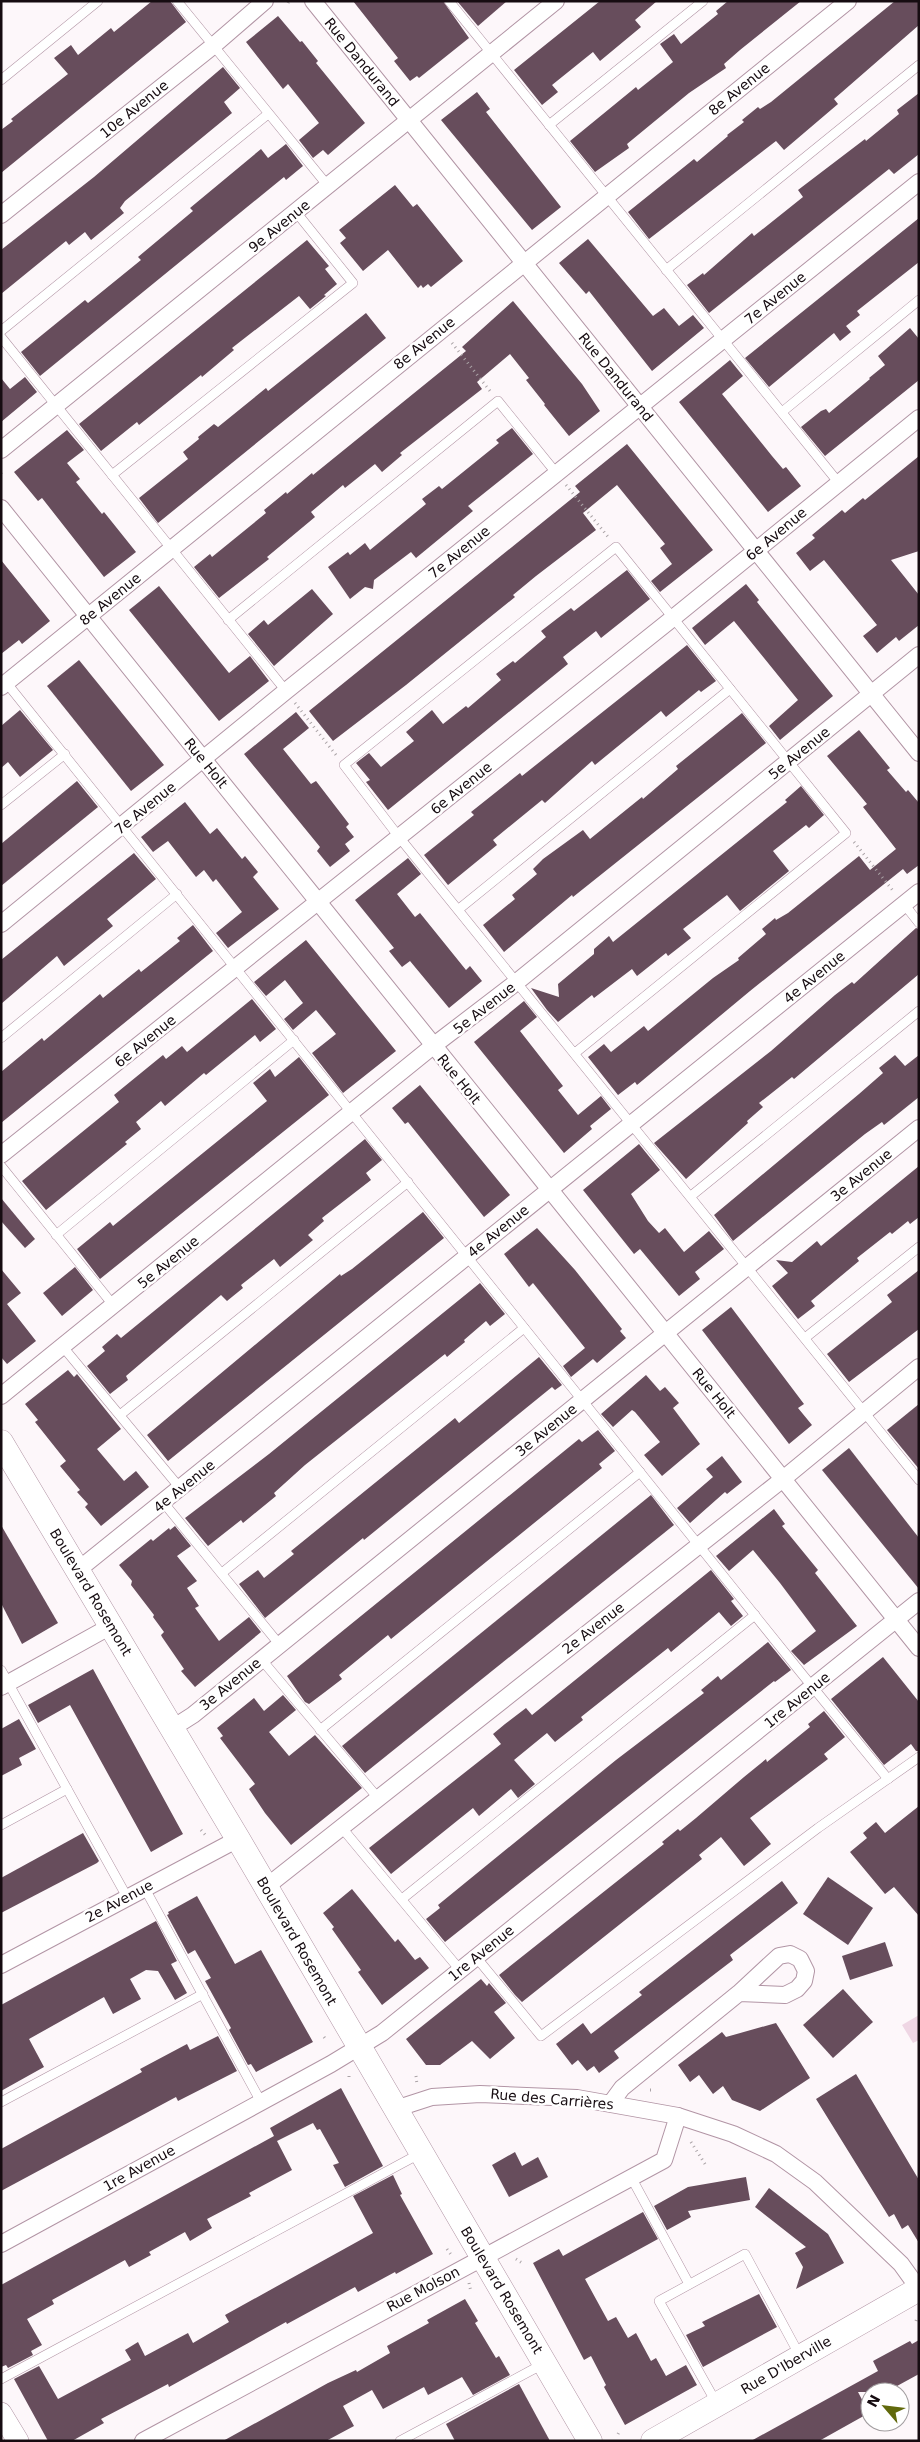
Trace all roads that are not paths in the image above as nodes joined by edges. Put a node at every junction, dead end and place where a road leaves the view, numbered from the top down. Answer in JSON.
{"nodes":[{"id":1,"x":98,"y":1,"type":"edge"},
{"id":2,"x":176,"y":1,"type":"edge"},
{"id":3,"x":265,"y":1,"type":"edge"},
{"id":4,"x":313,"y":1,"type":"edge"},
{"id":5,"x":449,"y":1,"type":"edge"},
{"id":6,"x":556,"y":1,"type":"edge"},
{"id":7,"x":703,"y":1,"type":"edge"},
{"id":8,"x":848,"y":1,"type":"edge"},
{"id":9,"x":213,"y":46,"type":"junction"},
{"id":10,"x":492,"y":54,"type":"junction"},
{"id":11,"x":919,"y":65,"type":"edge"},
{"id":12,"x":1,"y":80,"type":"edge"},
{"id":13,"x":268,"y":114,"type":"junction"},
{"id":14,"x":409,"y":120,"type":"junction"},
{"id":15,"x":549,"y":125,"type":"junction"},
{"id":16,"x":919,"y":182,"type":"edge"},
{"id":17,"x":328,"y":186,"type":"junction"},
{"id":18,"x":607,"y":196,"type":"junction"},
{"id":19,"x":296,"y":212,"type":"junction"},
{"id":20,"x":1,"y":215,"type":"edge"},
{"id":21,"x":523,"y":263,"type":"junction"},
{"id":22,"x":666,"y":270,"type":"junction"},
{"id":23,"x":919,"y":300,"type":"edge"},
{"id":24,"x":1,"y":331,"type":"edge"},
{"id":25,"x":1,"y":337,"type":"edge"},
{"id":26,"x":723,"y":340,"type":"junction"},
{"id":27,"x":55,"y":406,"type":"junction"},
{"id":28,"x":640,"y":407,"type":"junction"},
{"id":29,"x":782,"y":412,"type":"junction"},
{"id":30,"x":919,"y":418,"type":"edge"},
{"id":31,"x":1,"y":450,"type":"edge"},
{"id":32,"x":557,"y":474,"type":"junction"},
{"id":33,"x":112,"y":475,"type":"junction"},
{"id":34,"x":838,"y":482,"type":"junction"},
{"id":35,"x":1,"y":508,"type":"edge"},
{"id":36,"x":171,"y":550,"type":"junction"},
{"id":37,"x":756,"y":550,"type":"junction"},
{"id":38,"x":88,"y":616,"type":"junction"},
{"id":39,"x":673,"y":618,"type":"junction"},
{"id":40,"x":228,"y":620,"type":"junction"},
{"id":41,"x":919,"y":655,"type":"edge"},
{"id":42,"x":3,"y":682,"type":"edge"},
{"id":43,"x":730,"y":689,"type":"junction"},
{"id":44,"x":286,"y":691,"type":"junction"},
{"id":45,"x":871,"y":694,"type":"junction"},
{"id":46,"x":919,"y":753,"type":"edge"},
{"id":47,"x":64,"y":754,"type":"junction"},
{"id":48,"x":204,"y":760,"type":"junction"},
{"id":49,"x":788,"y":761,"type":"junction"},
{"id":50,"x":1,"y":805,"type":"edge"},
{"id":51,"x":122,"y":826,"type":"junction"},
{"id":52,"x":400,"y":837,"type":"junction"},
{"id":53,"x":919,"y":892,"type":"edge"},
{"id":54,"x":177,"y":894,"type":"junction"},
{"id":55,"x":316,"y":902,"type":"junction"},
{"id":56,"x":904,"y":904,"type":"junction"},
{"id":57,"x":459,"y":909,"type":"junction"},
{"id":58,"x":919,"y":923,"type":"edge"},
{"id":59,"x":1,"y":924,"type":"edge"},
{"id":60,"x":236,"y":968,"type":"junction"},
{"id":61,"x":518,"y":982,"type":"junction"},
{"id":62,"x":919,"y":1011,"type":"edge"},
{"id":63,"x":1,"y":1038,"type":"edge"},
{"id":64,"x":294,"y":1040,"type":"junction"},
{"id":65,"x":433,"y":1046,"type":"junction"},
{"id":66,"x":575,"y":1053,"type":"junction"},
{"id":67,"x":353,"y":1113,"type":"junction"},
{"id":68,"x":631,"y":1124,"type":"junction"},
{"id":69,"x":919,"y":1128,"type":"edge"},
{"id":70,"x":1,"y":1155,"type":"edge"},
{"id":71,"x":1,"y":1166,"type":"edge"},
{"id":72,"x":408,"y":1182,"type":"junction"},
{"id":73,"x":550,"y":1190,"type":"junction"},
{"id":74,"x":691,"y":1196,"type":"junction"},
{"id":75,"x":56,"y":1235,"type":"junction"},
{"id":76,"x":919,"y":1247,"type":"edge"},
{"id":77,"x":467,"y":1256,"type":"junction"},
{"id":78,"x":748,"y":1267,"type":"junction"},
{"id":79,"x":114,"y":1306,"type":"junction"},
{"id":80,"x":524,"y":1328,"type":"junction"},
{"id":81,"x":666,"y":1334,"type":"junction"},
{"id":82,"x":805,"y":1338,"type":"junction"},
{"id":83,"x":64,"y":1347,"type":"junction"},
{"id":84,"x":919,"y":1367,"type":"edge"},
{"id":85,"x":1,"y":1396,"type":"edge"},
{"id":86,"x":582,"y":1400,"type":"junction"},
{"id":87,"x":864,"y":1412,"type":"junction"},
{"id":88,"x":120,"y":1415,"type":"junction"},
{"id":89,"x":1,"y":1442,"type":"edge"},
{"id":90,"x":640,"y":1472,"type":"junction"},
{"id":91,"x":783,"y":1478,"type":"junction"},
{"id":92,"x":919,"y":1480,"type":"edge"},
{"id":93,"x":180,"y":1488,"type":"junction"},
{"id":94,"x":163,"y":1502,"type":"junction"},
{"id":95,"x":699,"y":1545,"type":"junction"},
{"id":96,"x":78,"y":1570,"type":"junction"},
{"id":97,"x":222,"y":1573,"type":"junction"},
{"id":98,"x":919,"y":1601,"type":"edge"},
{"id":99,"x":755,"y":1615,"type":"junction"},
{"id":100,"x":896,"y":1619,"type":"junction"},
{"id":101,"x":111,"y":1626,"type":"junction"},
{"id":102,"x":279,"y":1644,"type":"junction"},
{"id":103,"x":919,"y":1648,"type":"edge"},
{"id":104,"x":261,"y":1659,"type":"junction"},
{"id":105,"x":4,"y":1680,"type":"edge"},
{"id":106,"x":812,"y":1688,"type":"junction"},
{"id":107,"x":171,"y":1729,"type":"junction"},
{"id":108,"x":320,"y":1730,"type":"junction"},
{"id":109,"x":919,"y":1757,"type":"edge"},
{"id":110,"x":888,"y":1778,"type":"junction"},
{"id":111,"x":67,"y":1789,"type":"junction"},
{"id":112,"x":378,"y":1798,"type":"junction"},
{"id":113,"x":1,"y":1825,"type":"edge"},
{"id":114,"x":342,"y":1828,"type":"junction"},
{"id":115,"x":238,"y":1839,"type":"junction"},
{"id":116,"x":266,"y":1887,"type":"junction"},
{"id":117,"x":144,"y":1888,"type":"junction"},
{"id":118,"x":127,"y":1897,"type":"junction"},
{"id":119,"x":402,"y":1899,"type":"junction"},
{"id":120,"x":476,"y":1958,"type":"junction"},
{"id":121,"x":1,"y":1965,"type":"edge"},
{"id":122,"x":460,"y":1970,"type":"junction"},
{"id":123,"x":203,"y":1994,"type":"junction"},
{"id":124,"x":739,"y":1994,"type":"dead end"},
{"id":125,"x":359,"y":2047,"type":"junction"},
{"id":126,"x":1,"y":2102,"type":"edge"},
{"id":127,"x":261,"y":2102,"type":"junction"},
{"id":128,"x":611,"y":2103,"type":"junction"},
{"id":129,"x":395,"y":2109,"type":"junction"},
{"id":130,"x":678,"y":2116,"type":"junction"},
{"id":131,"x":421,"y":2153,"type":"junction"},
{"id":132,"x":631,"y":2177,"type":"junction"},
{"id":133,"x":1,"y":2244,"type":"edge"},
{"id":134,"x":482,"y":2257,"type":"junction"},
{"id":135,"x":689,"y":2284,"type":"junction"},
{"id":136,"x":919,"y":2289,"type":"edge"},
{"id":137,"x":801,"y":2357,"type":"junction"},
{"id":138,"x":545,"y":2363,"type":"junction"},
{"id":139,"x":1,"y":2379,"type":"edge"},
{"id":140,"x":717,"y":2404,"type":"junction"},
{"id":141,"x":1,"y":2413,"type":"edge"},
{"id":142,"x":18,"y":2441,"type":"edge"},
{"id":143,"x":143,"y":2441,"type":"edge"},
{"id":144,"x":400,"y":2441,"type":"edge"},
{"id":145,"x":590,"y":2441,"type":"edge"},
{"id":146,"x":653,"y":2441,"type":"edge"}],
"edges":[{"from":1,"to":12,"type":"lane"},
{"from":2,"to":9,"type":"lane"},
{"from":3,"to":9,"type":"street","name":"10e Avenue"},
{"from":4,"to":14,"type":"street","name":"Rue Dandurand"},
{"from":5,"to":10,"type":"lane"},
{"from":6,"to":10,"type":"street","name":"9e Avenue"},
{"from":7,"to":15,"type":"lane"},
{"from":8,"to":18,"type":"street","name":"8e Avenue"},
{"from":9,"to":13,"type":"lane"},
{"from":9,"to":20,"type":"street","name":"10e Avenue"},
{"from":10,"to":14,"type":"street","name":"9e Avenue"},
{"from":10,"to":15,"type":"lane"},
{"from":11,"to":22,"type":"lane"},
{"from":13,"to":17,"type":"lane"},
{"from":13,"to":24,"type":"lane"},
{"from":14,"to":17,"type":"street","name":"9e Avenue"},
{"from":14,"to":21,"type":"street","name":"Rue Dandurand"},
{"from":15,"to":18,"type":"lane"},
{"from":16,"to":26,"type":"street","name":"7e Avenue"},
{"from":17,"to":19,"type":"street","name":"9e Avenue"},
{"from":18,"to":21,"type":"street","name":"8e Avenue"},
{"from":18,"to":22,"type":"lane"},
{"from":19,"to":27,"type":"street","name":"9e Avenue"},
{"from":19,"to":33,"type":"lane"},
{"from":21,"to":28,"type":"street","name":"Rue Dandurand"},
{"from":21,"to":36,"type":"street","name":"8e Avenue"},
{"from":22,"to":26,"type":"lane"},
{"from":23,"to":29,"type":"lane"},
{"from":25,"to":27,"type":"lane"},
{"from":26,"to":28,"type":"street","name":"7e Avenue"},
{"from":26,"to":29,"type":"lane"},
{"from":27,"to":31,"type":"street","name":"9e Avenue"},
{"from":27,"to":33,"type":"lane"},
{"from":28,"to":32,"type":"street","name":"7e Avenue"},
{"from":28,"to":37,"type":"street","name":"Rue Dandurand"},
{"from":29,"to":34,"type":"lane"},
{"from":30,"to":34,"type":"street","name":"6e Avenue"},
{"from":32,"to":40,"type":"lane"},
{"from":32,"to":44,"type":"street","name":"7e Avenue"},
{"from":33,"to":36,"type":"lane"},
{"from":34,"to":37,"type":"street","name":"6e Avenue"},
{"from":35,"to":38,"type":"street","name":"Rue Holt"},
{"from":36,"to":38,"type":"street","name":"8e Avenue"},
{"from":36,"to":40,"type":"lane"},
{"from":37,"to":39,"type":"street","name":"6e Avenue"},
{"from":37,"to":45,"type":"street","name":"Rue Dandurand"},
{"from":38,"to":42,"type":"street","name":"8e Avenue"},
{"from":38,"to":48,"type":"street","name":"Rue Holt"},
{"from":39,"to":43,"type":"lane"},
{"from":39,"to":52,"type":"street","name":"6e Avenue"},
{"from":39,"to":52,"type":"lane"},
{"from":40,"to":44,"type":"lane"},
{"from":41,"to":45,"type":"street","name":"5e Avenue"},
{"from":42,"to":47,"type":"lane"},
{"from":43,"to":49,"type":"lane"},
{"from":43,"to":57,"type":"lane"},
{"from":44,"to":48,"type":"street","name":"7e Avenue"},
{"from":45,"to":46,"type":"street","name":"Rue Dandurand"},
{"from":45,"to":49,"type":"street","name":"5e Avenue"},
{"from":47,"to":50,"type":"lane"},
{"from":47,"to":51,"type":"lane"},
{"from":48,"to":51,"type":"street","name":"7e Avenue"},
{"from":48,"to":55,"type":"street","name":"Rue Holt"},
{"from":49,"to":61,"type":"street","name":"5e Avenue"},
{"from":49,"to":66,"type":"lane"},
{"from":51,"to":54,"type":"lane"},
{"from":51,"to":59,"type":"street","name":"7e Avenue"},
{"from":52,"to":55,"type":"street","name":"6e Avenue"},
{"from":52,"to":57,"type":"lane"},
{"from":53,"to":56,"type":"street","name":"4e Avenue"},
{"from":54,"to":60,"type":"lane"},
{"from":54,"to":63,"type":"lane"},
{"from":55,"to":60,"type":"street","name":"6e Avenue"},
{"from":55,"to":65,"type":"street","name":"Rue Holt"},
{"from":56,"to":58,"type":"lane"},
{"from":56,"to":68,"type":"street","name":"4e Avenue"},
{"from":57,"to":61,"type":"lane"},
{"from":60,"to":64,"type":"lane"},
{"from":60,"to":70,"type":"street","name":"6e Avenue"},
{"from":61,"to":65,"type":"street","name":"5e Avenue"},
{"from":61,"to":66,"type":"lane"},
{"from":62,"to":74,"type":"lane"},
{"from":64,"to":67,"type":"lane"},
{"from":64,"to":75,"type":"lane"},
{"from":65,"to":67,"type":"street","name":"5e Avenue"},
{"from":65,"to":73,"type":"street","name":"Rue Holt"},
{"from":66,"to":68,"type":"lane"},
{"from":67,"to":72,"type":"lane"},
{"from":67,"to":79,"type":"street","name":"5e Avenue"},
{"from":68,"to":73,"type":"street","name":"4e Avenue"},
{"from":68,"to":74,"type":"lane"},
{"from":69,"to":78,"type":"street","name":"3e Avenue"},
{"from":71,"to":75,"type":"lane"},
{"from":72,"to":77,"type":"lane"},
{"from":72,"to":88,"type":"lane"},
{"from":73,"to":77,"type":"street","name":"4e Avenue"},
{"from":73,"to":81,"type":"street","name":"Rue Holt"},
{"from":74,"to":78,"type":"lane"},
{"from":75,"to":79,"type":"lane"},
{"from":76,"to":82,"type":"lane"},
{"from":77,"to":80,"type":"lane"},
{"from":77,"to":93,"type":"street","name":"4e Avenue"},
{"from":78,"to":81,"type":"street","name":"3e Avenue"},
{"from":78,"to":82,"type":"lane"},
{"from":79,"to":83,"type":"street","name":"5e Avenue"},
{"from":80,"to":86,"type":"lane"},
{"from":80,"to":97,"type":"lane"},
{"from":81,"to":86,"type":"street","name":"3e Avenue"},
{"from":81,"to":91,"type":"street","name":"Rue Holt"},
{"from":82,"to":87,"type":"lane"},
{"from":83,"to":85,"type":"street","name":"5e Avenue"},
{"from":83,"to":88,"type":"lane"},
{"from":84,"to":87,"type":"street","name":"2e Avenue"},
{"from":86,"to":90,"type":"lane"},
{"from":86,"to":102,"type":"street","name":"3e Avenue"},
{"from":87,"to":91,"type":"street","name":"2e Avenue"},
{"from":87,"to":92,"type":"lane"},
{"from":88,"to":93,"type":"lane"},
{"from":89,"to":96,"type":"main road","name":"Boulevard Rosemont"},
{"from":90,"to":95,"type":"lane"},
{"from":90,"to":108,"type":"lane"},
{"from":91,"to":95,"type":"street","name":"2e Avenue"},
{"from":91,"to":100,"type":"street","name":"Rue Holt"},
{"from":93,"to":94,"type":"street","name":"4e Avenue"},
{"from":94,"to":96,"type":"street","name":"4e Avenue"},
{"from":94,"to":97,"type":"lane"},
{"from":95,"to":99,"type":"lane"},
{"from":95,"to":112,"type":"street","name":"2e Avenue"},
{"from":96,"to":101,"type":"main road","name":"Boulevard Rosemont"},
{"from":97,"to":102,"type":"lane"},
{"from":98,"to":100,"type":"street","name":"1re Avenue"},
{"from":99,"to":106,"type":"lane"},
{"from":99,"to":119,"type":"lane"},
{"from":100,"to":103,"type":"street","name":"Rue Holt"},
{"from":100,"to":106,"type":"street","name":"1re Avenue"},
{"from":101,"to":105,"type":"street"},
{"from":101,"to":107,"type":"main road","name":"Boulevard Rosemont"},
{"from":102,"to":104,"type":"street","name":"3e Avenue"},
{"from":104,"to":107,"type":"street","name":"3e Avenue"},
{"from":104,"to":108,"type":"lane"},
{"from":105,"to":111,"type":"lane"},
{"from":106,"to":110,"type":"lane"},
{"from":106,"to":120,"type":"street","name":"1re Avenue"},
{"from":107,"to":115,"type":"main road","name":"Boulevard Rosemont"},
{"from":108,"to":112,"type":"lane"},
{"from":109,"to":110,"type":"lane"},
{"from":110,"to":120,"type":"lane"},
{"from":111,"to":113,"type":"lane"},
{"from":111,"to":118,"type":"lane"},
{"from":112,"to":114,"type":"street","name":"2e Avenue"},
{"from":114,"to":116,"type":"street","name":"2e Avenue"},
{"from":114,"to":119,"type":"lane"},
{"from":115,"to":116,"type":"main road","name":"Boulevard Rosemont"},
{"from":115,"to":117,"type":"street","name":"2e Avenue"},
{"from":116,"to":125,"type":"main road","name":"Boulevard Rosemont"},
{"from":117,"to":118,"type":"street","name":"2e Avenue"},
{"from":117,"to":123,"type":"lane"},
{"from":118,"to":121,"type":"street","name":"2e Avenue"},
{"from":119,"to":122,"type":"lane"},
{"from":120,"to":122,"type":"street","name":"1re Avenue"},
{"from":122,"to":125,"type":"street","name":"1re Avenue"},
{"from":123,"to":126,"type":"lane"},
{"from":123,"to":127,"type":"lane"},
{"from":124,"to":128,"type":"street"},
{"from":125,"to":127,"type":"street","name":"1re Avenue"},
{"from":125,"to":129,"type":"main road","name":"Boulevard Rosemont"},
{"from":127,"to":133,"type":"street","name":"1re Avenue"},
{"from":128,"to":129,"type":"street","name":"Rue des Carrières"},
{"from":128,"to":130,"type":"street","name":"Rue des Carrières"},
{"from":129,"to":131,"type":"main road","name":"Boulevard Rosemont"},
{"from":130,"to":132,"type":"street","name":"Rue Molson"},
{"from":130,"to":136,"type":"street","name":"Rue des Carrières"},
{"from":131,"to":134,"type":"main road","name":"Boulevard Rosemont"},
{"from":131,"to":139,"type":"lane"},
{"from":132,"to":134,"type":"street","name":"Rue Molson"},
{"from":132,"to":135,"type":"lane"},
{"from":134,"to":138,"type":"main road","name":"Boulevard Rosemont"},
{"from":134,"to":143,"type":"street","name":"Rue Molson"},
{"from":135,"to":137,"type":"lane"},
{"from":135,"to":140,"type":"lane"},
{"from":136,"to":137,"type":"main road","name":"Rue D'Iberville"},
{"from":137,"to":140,"type":"main road","name":"Rue D'Iberville"},
{"from":138,"to":144,"type":"lane"},
{"from":138,"to":145,"type":"main road","name":"Boulevard Rosemont"},
{"from":140,"to":146,"type":"main road","name":"Rue D'Iberville"},
{"from":141,"to":142,"type":"street"}]}
